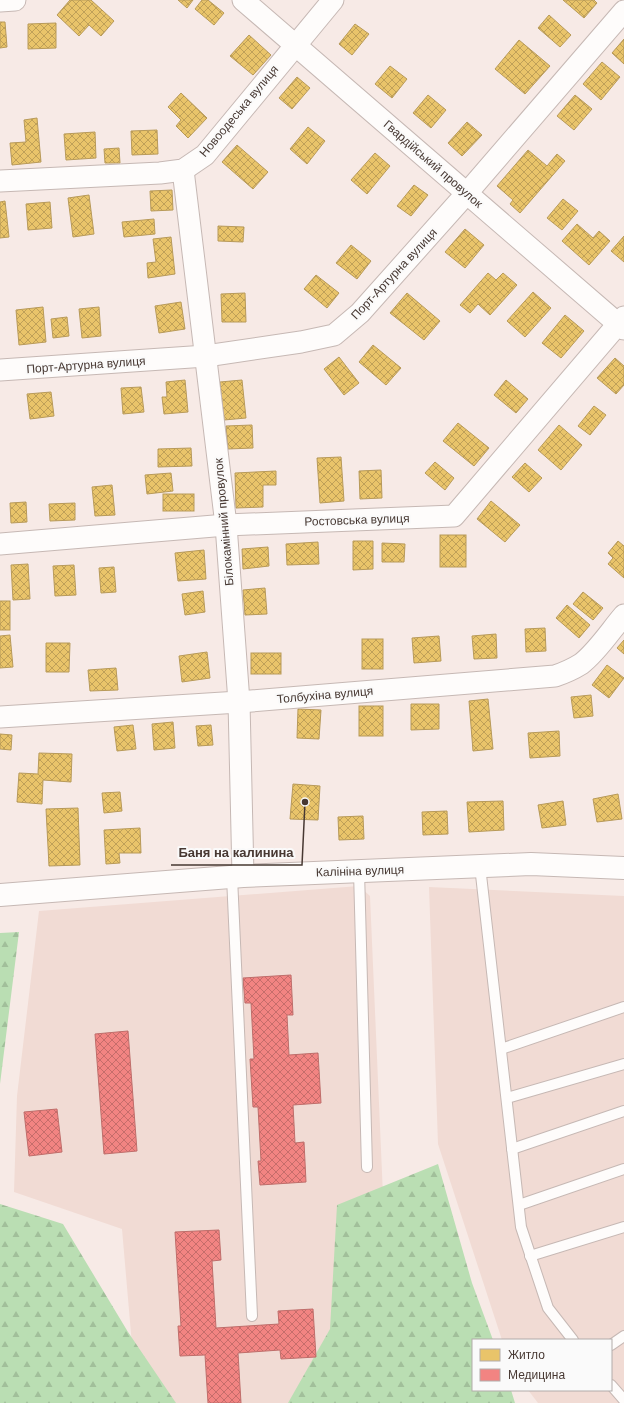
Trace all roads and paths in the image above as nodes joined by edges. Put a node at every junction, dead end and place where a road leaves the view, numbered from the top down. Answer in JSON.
{"nodes":[{"id":1,"x":15,"y":0,"type":"edge"},
{"id":2,"x":243,"y":0,"type":"edge"},
{"id":3,"x":333,"y":0,"type":"edge"},
{"id":4,"x":0,"y":1,"type":"edge"},
{"id":5,"x":624,"y":11,"type":"edge"},
{"id":6,"x":295,"y":45,"type":"junction"},
{"id":7,"x":183,"y":170,"type":"junction"},
{"id":8,"x":0,"y":181,"type":"edge"},
{"id":9,"x":467,"y":193,"type":"junction"},
{"id":10,"x":622,"y":323,"type":"edge"},
{"id":11,"x":206,"y":356,"type":"junction"},
{"id":12,"x":0,"y":370,"type":"edge"},
{"id":13,"x":226,"y":525,"type":"junction"},
{"id":14,"x":0,"y":544,"type":"edge"},
{"id":15,"x":624,"y":614,"type":"edge"},
{"id":16,"x":239,"y":702,"type":"junction"},
{"id":17,"x":0,"y":718,"type":"edge"},
{"id":18,"x":480,"y":866,"type":"junction"},
{"id":19,"x":624,"y":868,"type":"edge"},
{"id":20,"x":358,"y":871,"type":"junction"},
{"id":21,"x":237,"y":876,"type":"junction"},
{"id":22,"x":0,"y":895,"type":"edge"},
{"id":23,"x":624,"y":1007,"type":"edge"},
{"id":24,"x":501,"y":1049,"type":"junction"},
{"id":25,"x":624,"y":1064,"type":"edge"},
{"id":26,"x":507,"y":1098,"type":"junction"},
{"id":27,"x":624,"y":1111,"type":"edge"},
{"id":28,"x":512,"y":1149,"type":"junction"},
{"id":29,"x":367,"y":1167,"type":"dead end"},
{"id":30,"x":624,"y":1169,"type":"edge"},
{"id":31,"x":518,"y":1205,"type":"junction"},
{"id":32,"x":624,"y":1227,"type":"edge"},
{"id":33,"x":530,"y":1256,"type":"junction"},
{"id":34,"x":252,"y":1316,"type":"dead end"},
{"id":35,"x":624,"y":1336,"type":"edge"},
{"id":36,"x":572,"y":1339,"type":"edge"},
{"id":37,"x":612,"y":1344,"type":"edge"},
{"id":38,"x":612,"y":1386,"type":"edge"},
{"id":39,"x":624,"y":1400,"type":"edge"}],
"edges":[{"from":1,"to":4,"type":"street"},
{"from":2,"to":6,"type":"street","name":"Гвардійський провулок"},
{"from":3,"to":6,"type":"street","name":"Новоодеська вулиця"},
{"from":5,"to":9,"type":"street","name":"Порт-Артурна вулиця"},
{"from":6,"to":7,"type":"street","name":"Новоодеська вулиця"},
{"from":6,"to":9,"type":"street","name":"Гвардійський провулок"},
{"from":7,"to":8,"type":"street","name":"Новоодеська вулиця"},
{"from":7,"to":11,"type":"street","name":"Білокамінний провулок"},
{"from":9,"to":10,"type":"street","name":"Гвардійський провулок"},
{"from":9,"to":11,"type":"street","name":"Порт-Артурна вулиця"},
{"from":10,"to":13,"type":"street","name":"Ростовська вулиця"},
{"from":11,"to":12,"type":"street","name":"Порт-Артурна вулиця"},
{"from":11,"to":13,"type":"street","name":"Білокамінний провулок"},
{"from":13,"to":14,"type":"street","name":"Ростовська вулиця"},
{"from":13,"to":16,"type":"street","name":"Білокамінний провулок"},
{"from":15,"to":16,"type":"street","name":"Толбухіна вулиця"},
{"from":16,"to":17,"type":"street","name":"Толбухіна вулиця"},
{"from":16,"to":21,"type":"street","name":"Білокамінний провулок"},
{"from":18,"to":19,"type":"street","name":"Калініна вулиця"},
{"from":18,"to":20,"type":"street","name":"Калініна вулиця"},
{"from":18,"to":24,"type":"lane"},
{"from":20,"to":21,"type":"street","name":"Калініна вулиця"},
{"from":20,"to":29,"type":"lane"},
{"from":21,"to":22,"type":"street","name":"Калініна вулиця"},
{"from":21,"to":34,"type":"lane"},
{"from":23,"to":24,"type":"lane"},
{"from":24,"to":26,"type":"lane"},
{"from":25,"to":26,"type":"lane"},
{"from":26,"to":28,"type":"lane"},
{"from":27,"to":28,"type":"lane"},
{"from":28,"to":31,"type":"lane"},
{"from":30,"to":31,"type":"lane"},
{"from":31,"to":33,"type":"lane"},
{"from":32,"to":33,"type":"lane"},
{"from":33,"to":36,"type":"lane"},
{"from":35,"to":37,"type":"lane"},
{"from":38,"to":39,"type":"lane"}]}
